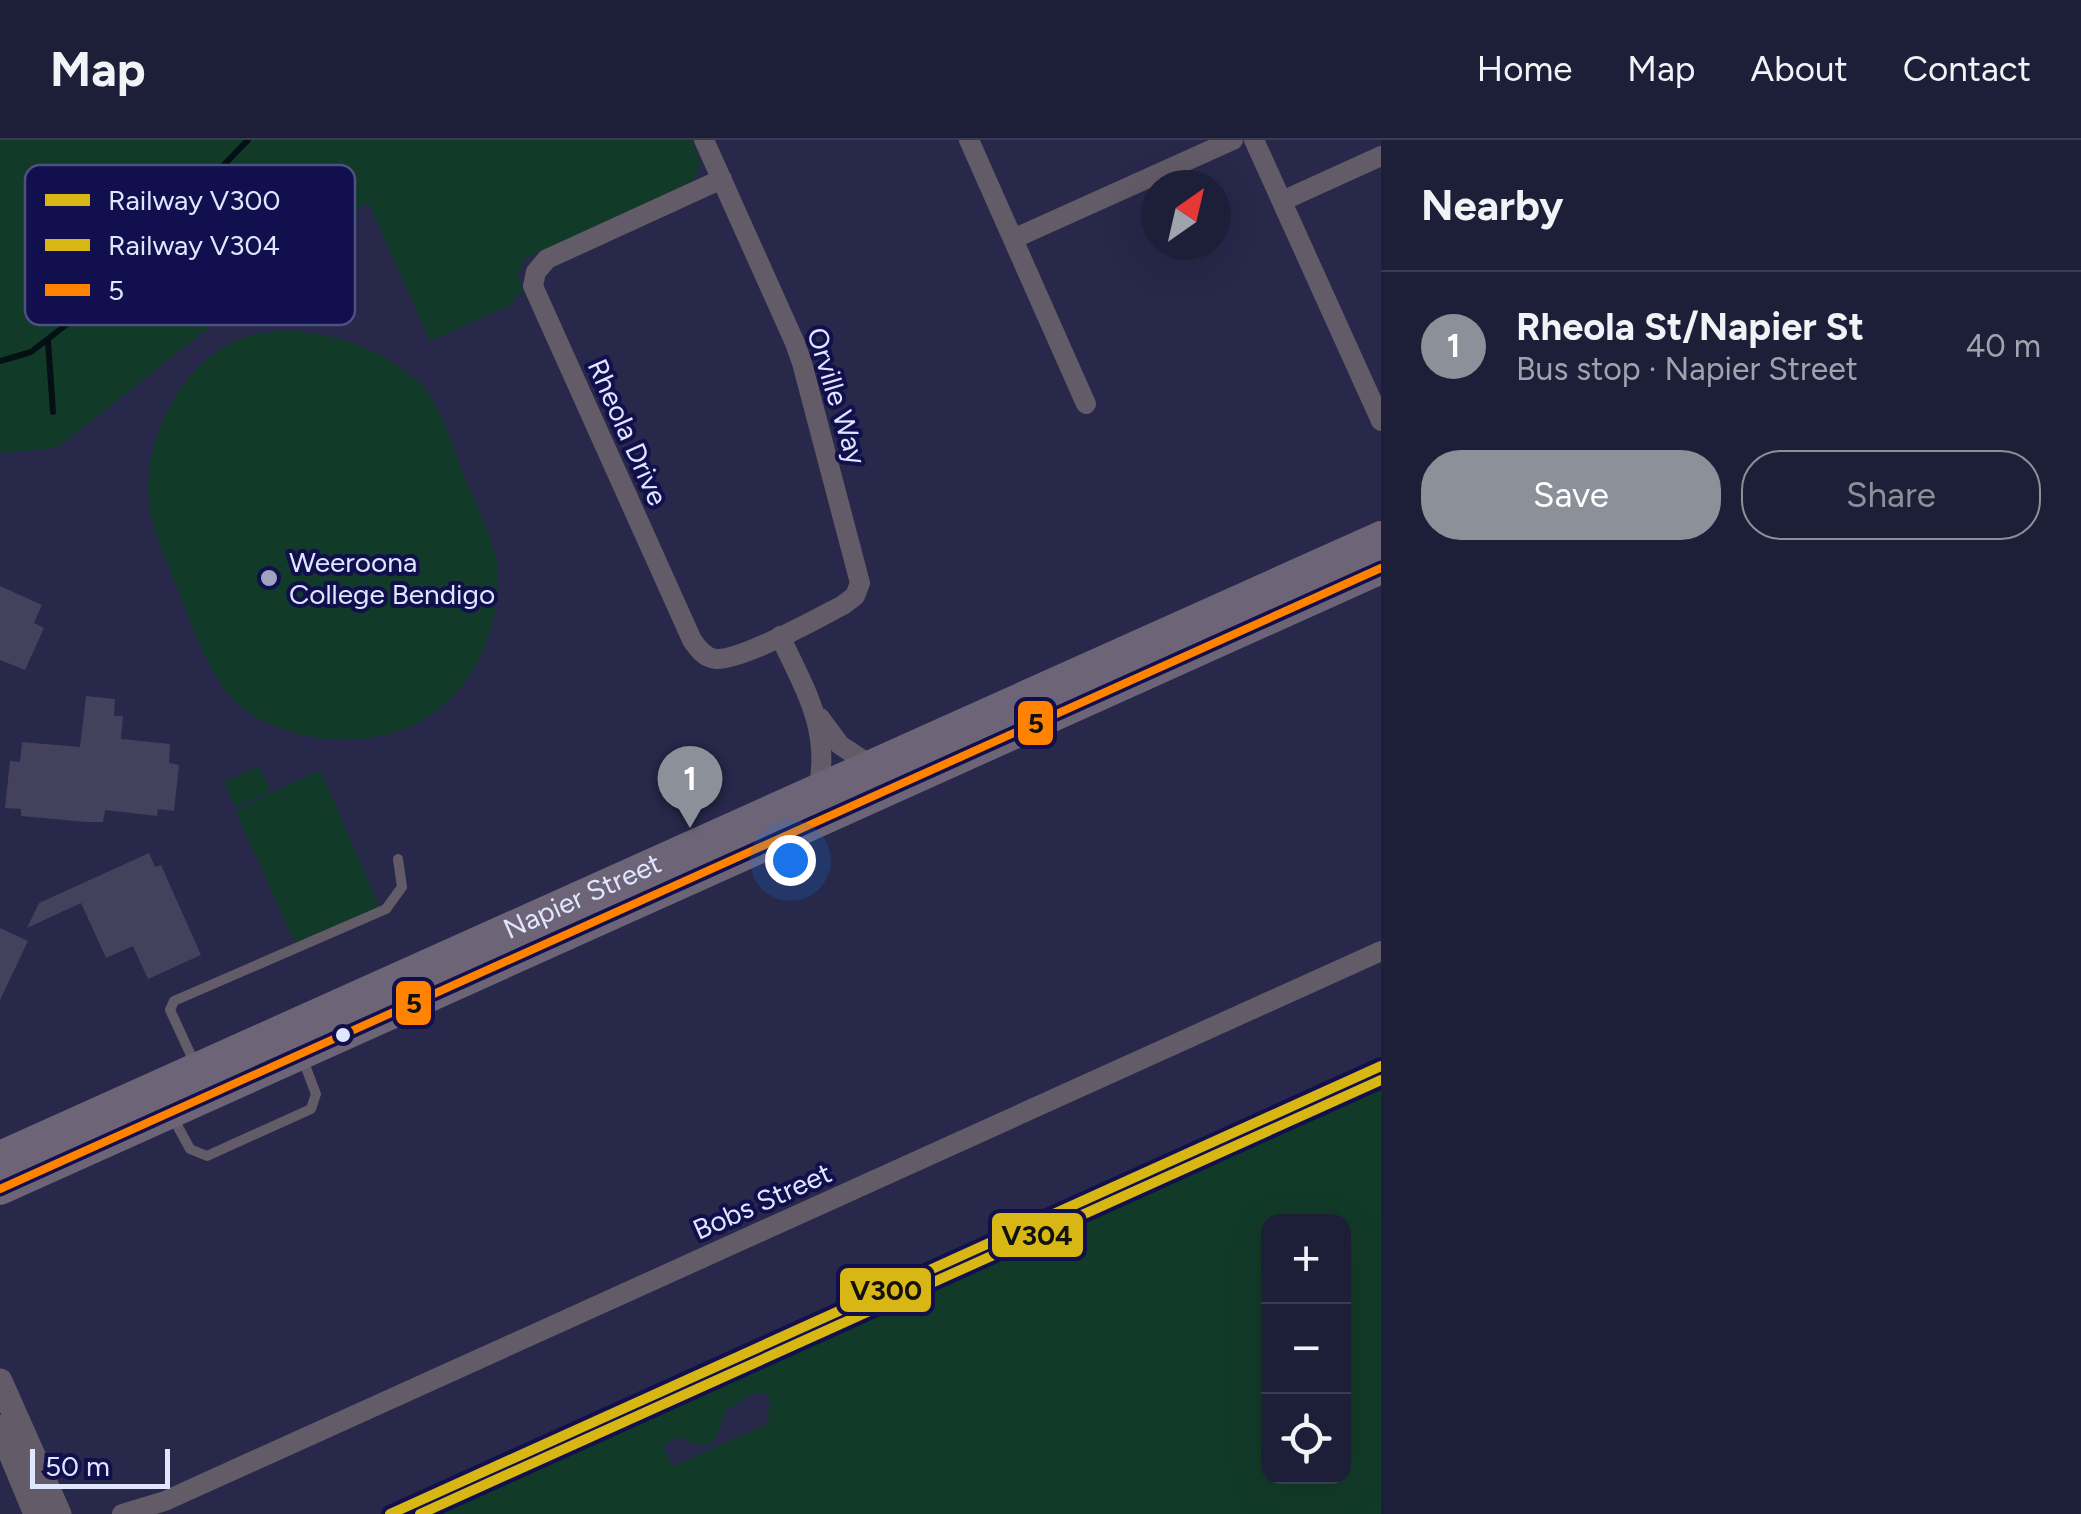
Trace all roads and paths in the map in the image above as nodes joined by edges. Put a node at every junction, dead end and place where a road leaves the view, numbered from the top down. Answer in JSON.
{"nodes":[{"id":1,"x":704,"y":140,"type":"edge"},
{"id":2,"x":969,"y":140,"type":"edge"},
{"id":3,"x":1233,"y":140,"type":"edge"},
{"id":4,"x":1254,"y":140,"type":"edge"},
{"id":5,"x":1381,"y":156,"type":"edge"},
{"id":6,"x":722,"y":180,"type":"junction"},
{"id":7,"x":1282,"y":201,"type":"junction"},
{"id":8,"x":1013,"y":239,"type":"junction"},
{"id":9,"x":1086,"y":404,"type":"dead end"},
{"id":10,"x":1381,"y":421,"type":"edge"},
{"id":11,"x":1381,"y":536,"type":"edge"},
{"id":12,"x":1381,"y":568,"type":"edge"},
{"id":13,"x":780,"y":636,"type":"junction"},
{"id":14,"x":813,"y":708,"type":"junction"},
{"id":15,"x":872,"y":766,"type":"junction"},
{"id":16,"x":818,"y":791,"type":"junction"},
{"id":17,"x":851,"y":807,"type":"junction"},
{"id":18,"x":706,"y":840,"type":"junction"},
{"id":19,"x":398,"y":859,"type":"dead end"},
{"id":20,"x":1381,"y":951,"type":"edge"},
{"id":21,"x":342,"y":1036,"type":"junction"},
{"id":22,"x":301,"y":1054,"type":"junction"},
{"id":23,"x":208,"y":1074,"type":"junction"},
{"id":24,"x":170,"y":1112,"type":"junction"},
{"id":25,"x":0,"y":1157,"type":"edge"},
{"id":26,"x":0,"y":1189,"type":"edge"},
{"id":27,"x":0,"y":1381,"type":"edge"},
{"id":28,"x":0,"y":1427,"type":"edge"},
{"id":29,"x":165,"y":1500,"type":"junction"},
{"id":30,"x":56,"y":1512,"type":"edge"},
{"id":31,"x":122,"y":1514,"type":"edge"},
{"id":32,"x":145,"y":1514,"type":"edge"}],
"edges":[{"from":1,"to":6,"type":"street","name":"Orville Way"},
{"from":2,"to":8,"type":"street"},
{"from":3,"to":8,"type":"street"},
{"from":4,"to":7,"type":"street"},
{"from":5,"to":7,"type":"street"},
{"from":6,"to":13,"type":"street","name":"Orville Way"},
{"from":6,"to":13,"type":"street","name":"Rheola Drive"},
{"from":7,"to":10,"type":"street"},
{"from":8,"to":9,"type":"street"},
{"from":11,"to":15,"type":"highway","name":"Napier Street"},
{"from":12,"to":17,"type":"highway","name":"Napier Street"},
{"from":13,"to":14,"type":"street"},
{"from":14,"to":15,"type":"street"},
{"from":14,"to":16,"type":"street"},
{"from":15,"to":16,"type":"highway","name":"Napier Street"},
{"from":16,"to":18,"type":"highway","name":"Napier Street"},
{"from":17,"to":18,"type":"highway"},
{"from":17,"to":21,"type":"highway","name":"Napier Street"},
{"from":18,"to":23,"type":"highway","name":"Napier Street"},
{"from":19,"to":23,"type":"lane"},
{"from":20,"to":29,"type":"street","name":"Bobs Street"},
{"from":21,"to":22,"type":"highway","name":"Napier Street"},
{"from":21,"to":23,"type":"lane"},
{"from":22,"to":24,"type":"highway","name":"Napier Street"},
{"from":22,"to":24,"type":"lane"},
{"from":23,"to":25,"type":"highway","name":"Napier Street"},
{"from":24,"to":26,"type":"highway","name":"Napier Street"},
{"from":27,"to":30,"type":"street"},
{"from":28,"to":30,"type":"street"},
{"from":29,"to":31,"type":"street","name":"Bobs Street"},
{"from":29,"to":32,"type":"street","name":"Bobs Street"}]}
